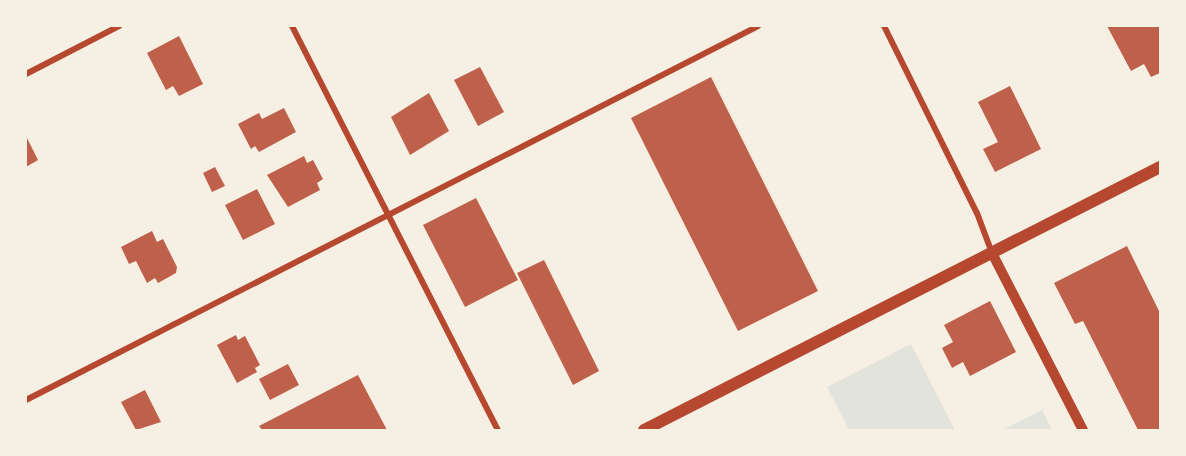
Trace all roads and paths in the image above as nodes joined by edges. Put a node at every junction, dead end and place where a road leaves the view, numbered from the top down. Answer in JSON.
{"nodes":[{"id":1,"x":119,"y":26,"type":"edge"},
{"id":2,"x":292,"y":26,"type":"edge"},
{"id":3,"x":758,"y":26,"type":"edge"},
{"id":4,"x":884,"y":26,"type":"edge"},
{"id":5,"x":26,"y":74,"type":"edge"},
{"id":6,"x":1161,"y":167,"type":"edge"},
{"id":7,"x":387,"y":215,"type":"junction"},
{"id":8,"x":992,"y":253,"type":"junction"},
{"id":9,"x":26,"y":400,"type":"edge"},
{"id":10,"x":498,"y":430,"type":"edge"},
{"id":11,"x":644,"y":430,"type":"edge"},
{"id":12,"x":1083,"y":430,"type":"edge"}],
"edges":[{"from":1,"to":5,"type":"street"},
{"from":2,"to":7,"type":"street"},
{"from":3,"to":7,"type":"street"},
{"from":4,"to":8,"type":"street"},
{"from":6,"to":8,"type":"main road"},
{"from":7,"to":9,"type":"street"},
{"from":7,"to":10,"type":"street"},
{"from":8,"to":11,"type":"main road"},
{"from":8,"to":12,"type":"street"}]}
